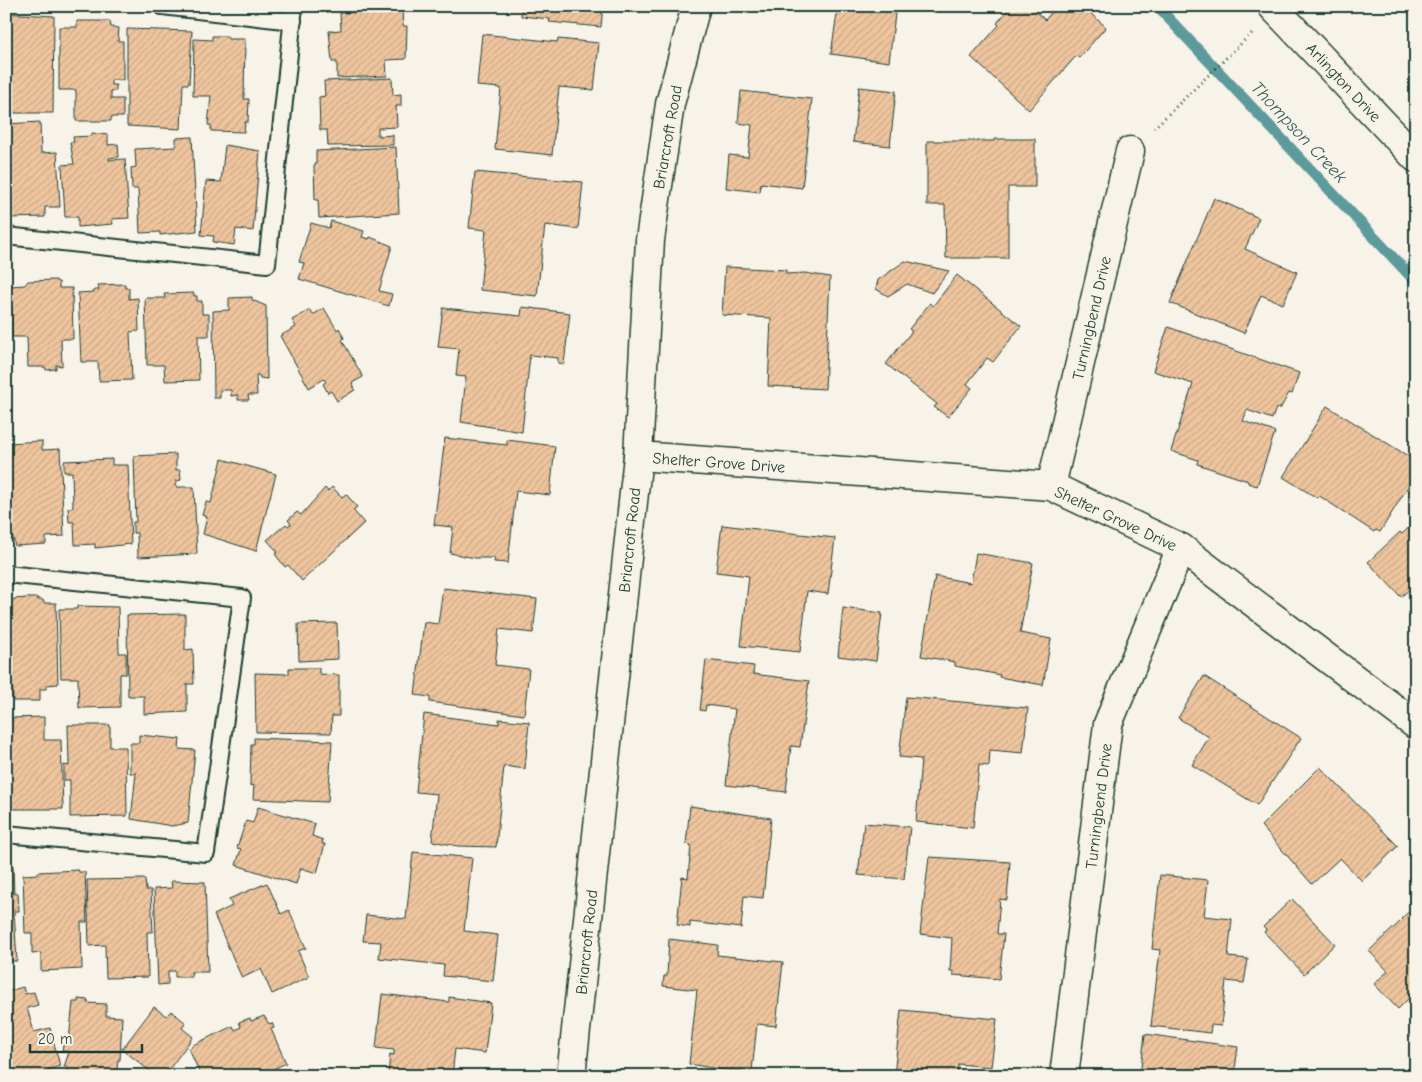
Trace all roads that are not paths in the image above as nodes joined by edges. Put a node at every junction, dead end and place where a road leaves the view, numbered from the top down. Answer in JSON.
{"nodes":[{"id":1,"x":162,"y":6,"type":"edge"},
{"id":2,"x":696,"y":6,"type":"edge"},
{"id":3,"x":1272,"y":6,"type":"edge"},
{"id":4,"x":294,"y":13,"type":"edge"},
{"id":5,"x":1130,"y":151,"type":"road end"},
{"id":6,"x":1416,"y":158,"type":"edge"},
{"id":7,"x":6,"y":236,"type":"edge"},
{"id":8,"x":638,"y":456,"type":"junction"},
{"id":9,"x":1051,"y":486,"type":"junction"},
{"id":10,"x":1181,"y":548,"type":"junction"},
{"id":11,"x":6,"y":574,"type":"edge"},
{"id":12,"x":1416,"y":724,"type":"edge"},
{"id":13,"x":6,"y":834,"type":"edge"},
{"id":14,"x":572,"y":1076,"type":"edge"},
{"id":15,"x":1064,"y":1076,"type":"edge"}],
"edges":[{"from":1,"to":4,"type":"lane"},
{"from":2,"to":8,"type":"street","name":"Briarcroft Road"},
{"from":3,"to":6,"type":"street","name":"Arlington Drive"},
{"from":4,"to":7,"type":"lane"},
{"from":5,"to":9,"type":"street","name":"Turningbend Drive"},
{"from":8,"to":9,"type":"street","name":"Shelter Grove Drive"},
{"from":8,"to":14,"type":"street","name":"Briarcroft Road"},
{"from":9,"to":10,"type":"street","name":"Shelter Grove Drive"},
{"from":10,"to":12,"type":"street","name":"Shelter Grove Drive"},
{"from":10,"to":15,"type":"street","name":"Turningbend Drive"},
{"from":11,"to":13,"type":"lane"}]}
